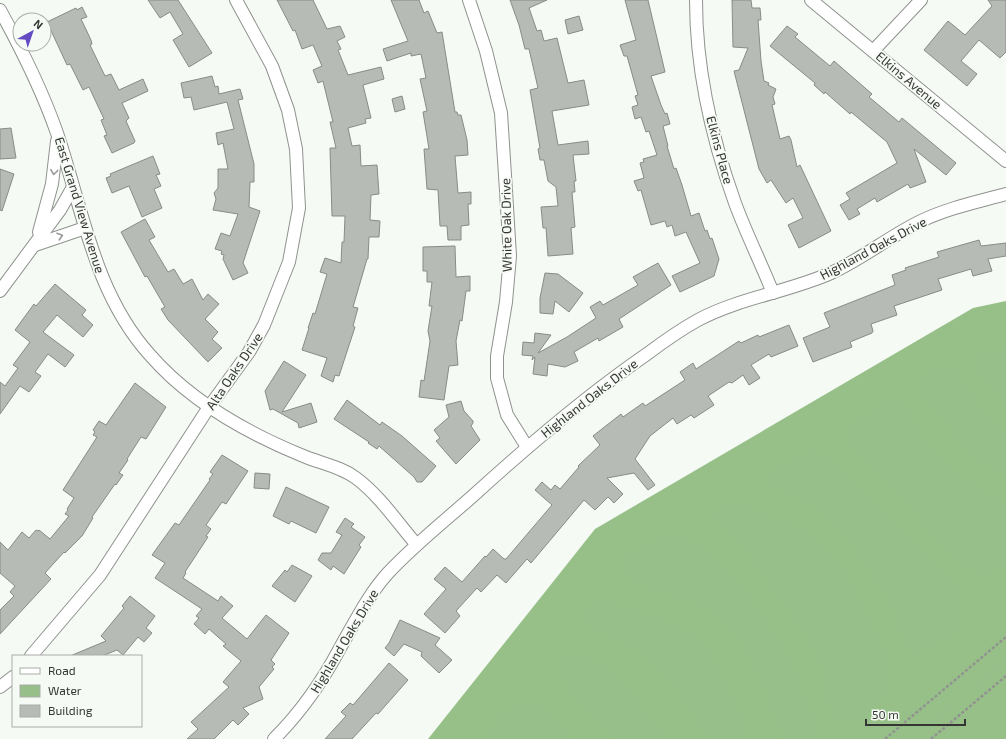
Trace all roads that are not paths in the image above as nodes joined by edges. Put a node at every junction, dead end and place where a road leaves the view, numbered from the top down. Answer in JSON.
{"nodes":[{"id":1,"x":236,"y":0,"type":"edge"},
{"id":2,"x":468,"y":0,"type":"edge"},
{"id":3,"x":696,"y":0,"type":"edge"},
{"id":4,"x":811,"y":0,"type":"edge"},
{"id":5,"x":921,"y":0,"type":"edge"},
{"id":6,"x":0,"y":10,"type":"edge"},
{"id":7,"x":873,"y":51,"type":"junction"},
{"id":8,"x":57,"y":133,"type":"junction"},
{"id":9,"x":1006,"y":161,"type":"edge"},
{"id":10,"x":73,"y":187,"type":"junction"},
{"id":11,"x":1006,"y":194,"type":"edge"},
{"id":12,"x":86,"y":228,"type":"junction"},
{"id":13,"x":35,"y":245,"type":"junction"},
{"id":14,"x":0,"y":291,"type":"edge"},
{"id":15,"x":773,"y":293,"type":"junction"},
{"id":16,"x":209,"y":407,"type":"junction"},
{"id":17,"x":527,"y":447,"type":"junction"},
{"id":18,"x":416,"y":544,"type":"junction"},
{"id":19,"x":32,"y":655,"type":"edge"},
{"id":20,"x":12,"y":678,"type":"edge"},
{"id":21,"x":0,"y":687,"type":"edge"},
{"id":22,"x":274,"y":739,"type":"edge"}],
"edges":[{"from":1,"to":16,"type":"street","name":"Alta Oaks Drive"},
{"from":2,"to":17,"type":"street","name":"White Oak Drive"},
{"from":3,"to":15,"type":"street","name":"Elkins Place"},
{"from":4,"to":7,"type":"street","name":"Elkins Avenue"},
{"from":5,"to":7,"type":"street"},
{"from":6,"to":8,"type":"street","name":"East Grand View Avenue"},
{"from":7,"to":9,"type":"street","name":"Elkins Avenue"},
{"from":8,"to":10,"type":"street","name":"East Grand View Avenue"},
{"from":8,"to":13,"type":"street","one_way":true},
{"from":10,"to":12,"type":"street","name":"East Grand View Avenue"},
{"from":10,"to":13,"type":"street"},
{"from":11,"to":15,"type":"street","name":"Highland Oaks Drive"},
{"from":13,"to":12,"type":"street","one_way":true},
{"from":12,"to":16,"type":"street","name":"East Grand View Avenue"},
{"from":13,"to":14,"type":"street"},
{"from":15,"to":17,"type":"street","name":"Highland Oaks Drive"},
{"from":16,"to":18,"type":"street","name":"East Grand View Avenue"},
{"from":16,"to":19,"type":"street","name":"Alta Oaks Drive"},
{"from":17,"to":18,"type":"street","name":"Highland Oaks Drive"},
{"from":18,"to":22,"type":"street","name":"Highland Oaks Drive"},
{"from":20,"to":21,"type":"street"}]}
